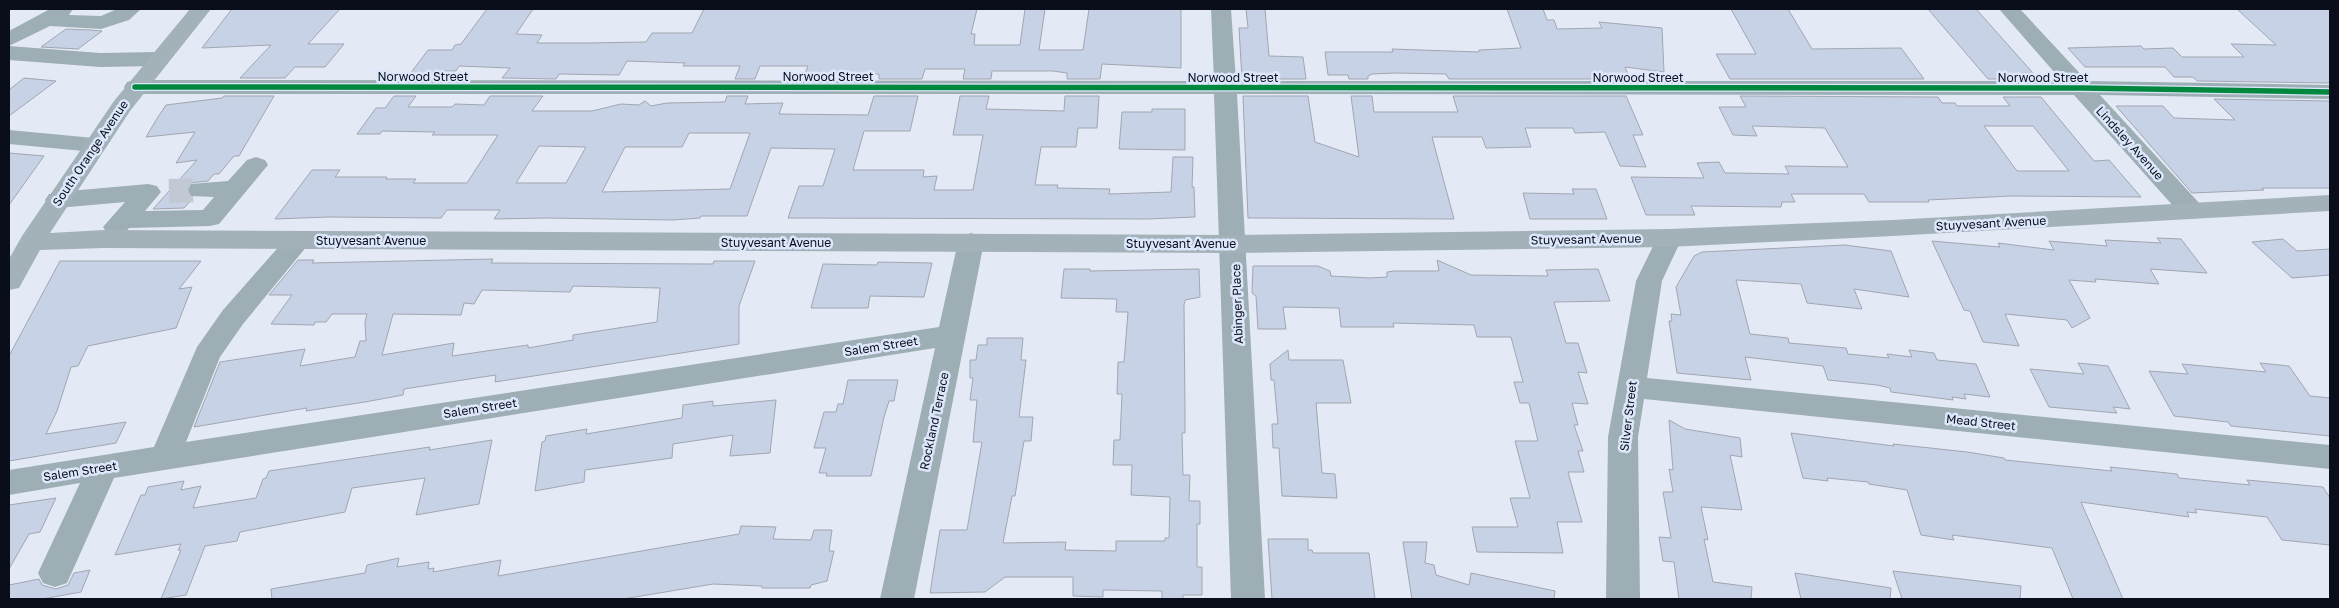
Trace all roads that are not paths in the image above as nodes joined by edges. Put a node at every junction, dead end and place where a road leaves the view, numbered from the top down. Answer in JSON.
{"nodes":[{"id":1,"x":201,"y":9,"type":"edge"},
{"id":2,"x":1221,"y":9,"type":"edge"},
{"id":3,"x":2009,"y":9,"type":"edge"},
{"id":4,"x":56,"y":14,"type":"edge"},
{"id":5,"x":123,"y":14,"type":"edge"},
{"id":6,"x":9,"y":40,"type":"edge"},
{"id":7,"x":9,"y":53,"type":"edge"},
{"id":8,"x":157,"y":59,"type":"junction"},
{"id":9,"x":100,"y":60,"type":"junction"},
{"id":10,"x":135,"y":87,"type":"junction"},
{"id":11,"x":1226,"y":88,"type":"junction"},
{"id":12,"x":2080,"y":88,"type":"junction"},
{"id":13,"x":2330,"y":92,"type":"edge"},
{"id":14,"x":9,"y":137,"type":"edge"},
{"id":15,"x":94,"y":145,"type":"junction"},
{"id":16,"x":256,"y":165,"type":"dead end"},
{"id":17,"x":235,"y":189,"type":"junction"},
{"id":18,"x":200,"y":190,"type":"tunnel mouth"},
{"id":19,"x":58,"y":200,"type":"junction"},
{"id":20,"x":2330,"y":203,"type":"edge"},
{"id":21,"x":2192,"y":211,"type":"junction"},
{"id":22,"x":210,"y":218,"type":"junction"},
{"id":23,"x":122,"y":220,"type":"junction"},
{"id":24,"x":1669,"y":238,"type":"junction"},
{"id":25,"x":104,"y":239,"type":"junction"},
{"id":26,"x":192,"y":240,"type":"junction"},
{"id":27,"x":299,"y":240,"type":"junction"},
{"id":28,"x":31,"y":242,"type":"junction"},
{"id":29,"x":971,"y":242,"type":"junction"},
{"id":30,"x":1234,"y":244,"type":"junction"},
{"id":31,"x":9,"y":281,"type":"edge"},
{"id":32,"x":952,"y":335,"type":"junction"},
{"id":33,"x":1631,"y":387,"type":"junction"},
{"id":34,"x":2330,"y":457,"type":"edge"},
{"id":35,"x":165,"y":458,"type":"junction"},
{"id":36,"x":103,"y":467,"type":"junction"},
{"id":37,"x":9,"y":482,"type":"edge"},
{"id":38,"x":55,"y":572,"type":"dead end"},
{"id":39,"x":897,"y":599,"type":"edge"},
{"id":40,"x":1248,"y":599,"type":"edge"},
{"id":41,"x":1623,"y":599,"type":"edge"}],
"edges":[{"from":1,"to":8,"type":"main road","name":"South Orange Avenue"},
{"from":2,"to":11,"type":"street","name":"Abinger Place"},
{"from":3,"to":12,"type":"street","name":"Lindsley Avenue"},
{"from":4,"to":5,"type":"street"},
{"from":4,"to":6,"type":"street"},
{"from":5,"to":9,"type":"street"},
{"from":7,"to":9,"type":"street"},
{"from":8,"to":9,"type":"street"},
{"from":8,"to":10,"type":"main road","name":"South Orange Avenue"},
{"from":10,"to":11,"type":"street","name":"Norwood Street"},
{"from":10,"to":15,"type":"main road","name":"South Orange Avenue"},
{"from":11,"to":12,"type":"street","name":"Norwood Street"},
{"from":11,"to":30,"type":"street","name":"Abinger Place"},
{"from":12,"to":13,"type":"street","name":"Norwood Street"},
{"from":12,"to":21,"type":"street","name":"Lindsley Avenue"},
{"from":14,"to":15,"type":"street"},
{"from":15,"to":19,"type":"main road","name":"South Orange Avenue"},
{"from":16,"to":17,"type":"street"},
{"from":17,"to":18,"type":"street"},
{"from":17,"to":22,"type":"street"},
{"from":19,"to":23,"type":"street"},
{"from":19,"to":28,"type":"main road","name":"South Orange Avenue"},
{"from":20,"to":21,"type":"main road","name":"Stuyvesant Avenue"},
{"from":21,"to":24,"type":"main road","name":"Stuyvesant Avenue"},
{"from":22,"to":23,"type":"street"},
{"from":22,"to":26,"type":"street"},
{"from":23,"to":25,"type":"street"},
{"from":24,"to":30,"type":"main road","name":"Stuyvesant Avenue"},
{"from":24,"to":33,"type":"street","name":"Silver Street"},
{"from":25,"to":26,"type":"main road","name":"Stuyvesant Avenue"},
{"from":25,"to":28,"type":"main road","name":"Stuyvesant Avenue"},
{"from":26,"to":27,"type":"main road","name":"Stuyvesant Avenue"},
{"from":27,"to":29,"type":"main road","name":"Stuyvesant Avenue"},
{"from":27,"to":35,"type":"street"},
{"from":28,"to":31,"type":"main road","name":"South Orange Avenue"},
{"from":29,"to":30,"type":"main road","name":"Stuyvesant Avenue"},
{"from":29,"to":32,"type":"street","name":"Rockland Terrace"},
{"from":30,"to":40,"type":"street","name":"Abinger Place"},
{"from":32,"to":35,"type":"street","name":"Salem Street"},
{"from":32,"to":39,"type":"street","name":"Rockland Terrace"},
{"from":33,"to":34,"type":"street","name":"Mead Street"},
{"from":33,"to":41,"type":"street","name":"Silver Street"},
{"from":35,"to":36,"type":"street","name":"Salem Street"},
{"from":36,"to":37,"type":"street","name":"Salem Street"},
{"from":36,"to":38,"type":"street"}]}
